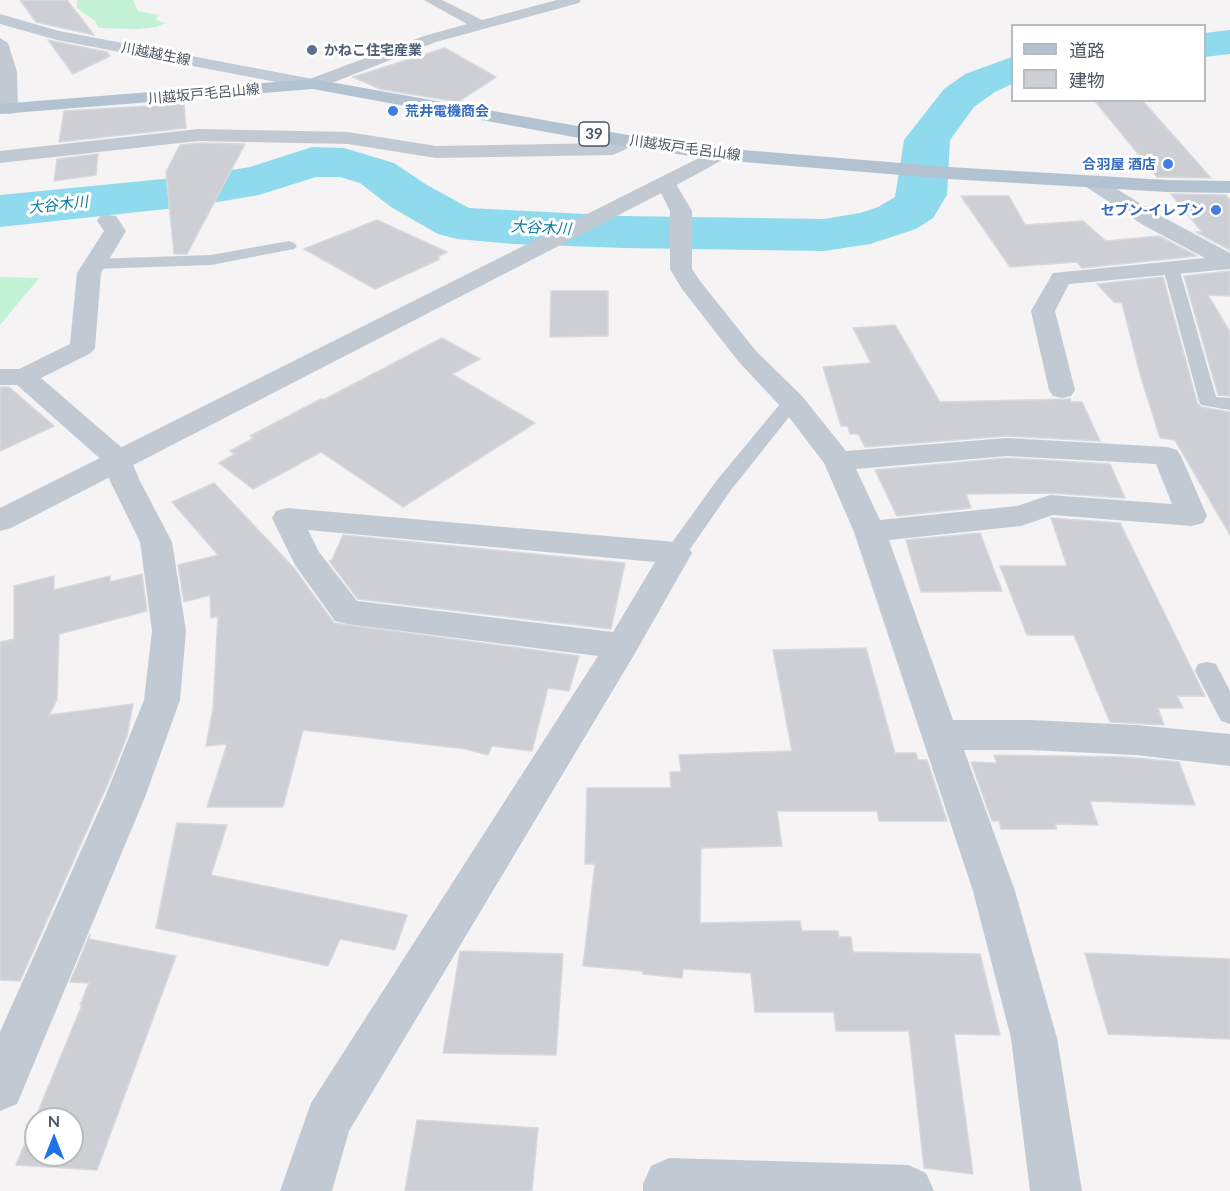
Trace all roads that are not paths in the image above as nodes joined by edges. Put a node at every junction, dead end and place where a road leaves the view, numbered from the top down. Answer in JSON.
{"nodes":[{"id":1,"x":431,"y":0,"type":"edge"},
{"id":2,"x":574,"y":0,"type":"edge"},
{"id":3,"x":2,"y":23,"type":"edge"},
{"id":4,"x":480,"y":25,"type":"junction"},
{"id":5,"x":0,"y":43,"type":"edge"},
{"id":6,"x":313,"y":84,"type":"junction"},
{"id":7,"x":5,"y":109,"type":"edge"},
{"id":8,"x":628,"y":141,"type":"junction"},
{"id":9,"x":719,"y":154,"type":"junction"},
{"id":10,"x":0,"y":157,"type":"edge"},
{"id":11,"x":1092,"y":182,"type":"junction"},
{"id":12,"x":666,"y":183,"type":"junction"},
{"id":13,"x":1230,"y":187,"type":"edge"},
{"id":14,"x":108,"y":222,"type":"dead end"},
{"id":15,"x":289,"y":246,"type":"dead end"},
{"id":16,"x":1230,"y":262,"type":"edge"},
{"id":17,"x":93,"y":264,"type":"junction"},
{"id":18,"x":1171,"y":268,"type":"junction"},
{"id":19,"x":12,"y":377,"type":"edge"},
{"id":20,"x":1062,"y":390,"type":"dead end"},
{"id":21,"x":792,"y":402,"type":"junction"},
{"id":22,"x":1230,"y":404,"type":"edge"},
{"id":23,"x":118,"y":459,"type":"junction"},
{"id":24,"x":838,"y":461,"type":"junction"},
{"id":25,"x":0,"y":521,"type":"edge"},
{"id":26,"x":870,"y":532,"type":"junction"},
{"id":27,"x":676,"y":554,"type":"junction"},
{"id":28,"x":622,"y":646,"type":"junction"},
{"id":29,"x":1207,"y":671,"type":"dead end"},
{"id":30,"x":1230,"y":714,"type":"edge"},
{"id":31,"x":942,"y":735,"type":"junction"},
{"id":32,"x":1230,"y":750,"type":"edge"},
{"id":33,"x":0,"y":1087,"type":"edge"},
{"id":34,"x":306,"y":1191,"type":"edge"},
{"id":35,"x":669,"y":1191,"type":"edge"},
{"id":36,"x":908,"y":1191,"type":"edge"},
{"id":37,"x":1056,"y":1191,"type":"edge"}],
"edges":[{"from":1,"to":4,"type":"street"},
{"from":2,"to":4,"type":"street"},
{"from":3,"to":6,"type":"main road","name":"川越越生線"},
{"from":4,"to":6,"type":"street"},
{"from":5,"to":7,"type":"street"},
{"from":6,"to":7,"type":"main road","name":"川越坂戸毛呂山線","number":"39"},
{"from":6,"to":8,"type":"main road","name":"川越坂戸毛呂山線","number":"39"},
{"from":8,"to":9,"type":"main road","name":"川越坂戸毛呂山線","number":"39"},
{"from":8,"to":10,"type":"street"},
{"from":9,"to":11,"type":"main road","name":"川越坂戸毛呂山線","number":"39"},
{"from":9,"to":12,"type":"street"},
{"from":11,"to":13,"type":"main road","name":"川越坂戸毛呂山線","number":"39"},
{"from":11,"to":16,"type":"street"},
{"from":12,"to":21,"type":"street"},
{"from":12,"to":23,"type":"street"},
{"from":14,"to":17,"type":"street"},
{"from":15,"to":17,"type":"lane"},
{"from":16,"to":18,"type":"street"},
{"from":17,"to":19,"type":"street"},
{"from":18,"to":20,"type":"street"},
{"from":18,"to":22,"type":"lane"},
{"from":19,"to":23,"type":"street"},
{"from":21,"to":24,"type":"street"},
{"from":21,"to":27,"type":"lane"},
{"from":23,"to":25,"type":"street"},
{"from":23,"to":33,"type":"street"},
{"from":24,"to":26,"type":"street"},
{"from":24,"to":26,"type":"street"},
{"from":26,"to":31,"type":"street"},
{"from":27,"to":28,"type":"street"},
{"from":27,"to":28,"type":"street"},
{"from":28,"to":34,"type":"street"},
{"from":29,"to":30,"type":"lane"},
{"from":31,"to":32,"type":"street"},
{"from":31,"to":37,"type":"street"},
{"from":35,"to":36,"type":"street"}]}
